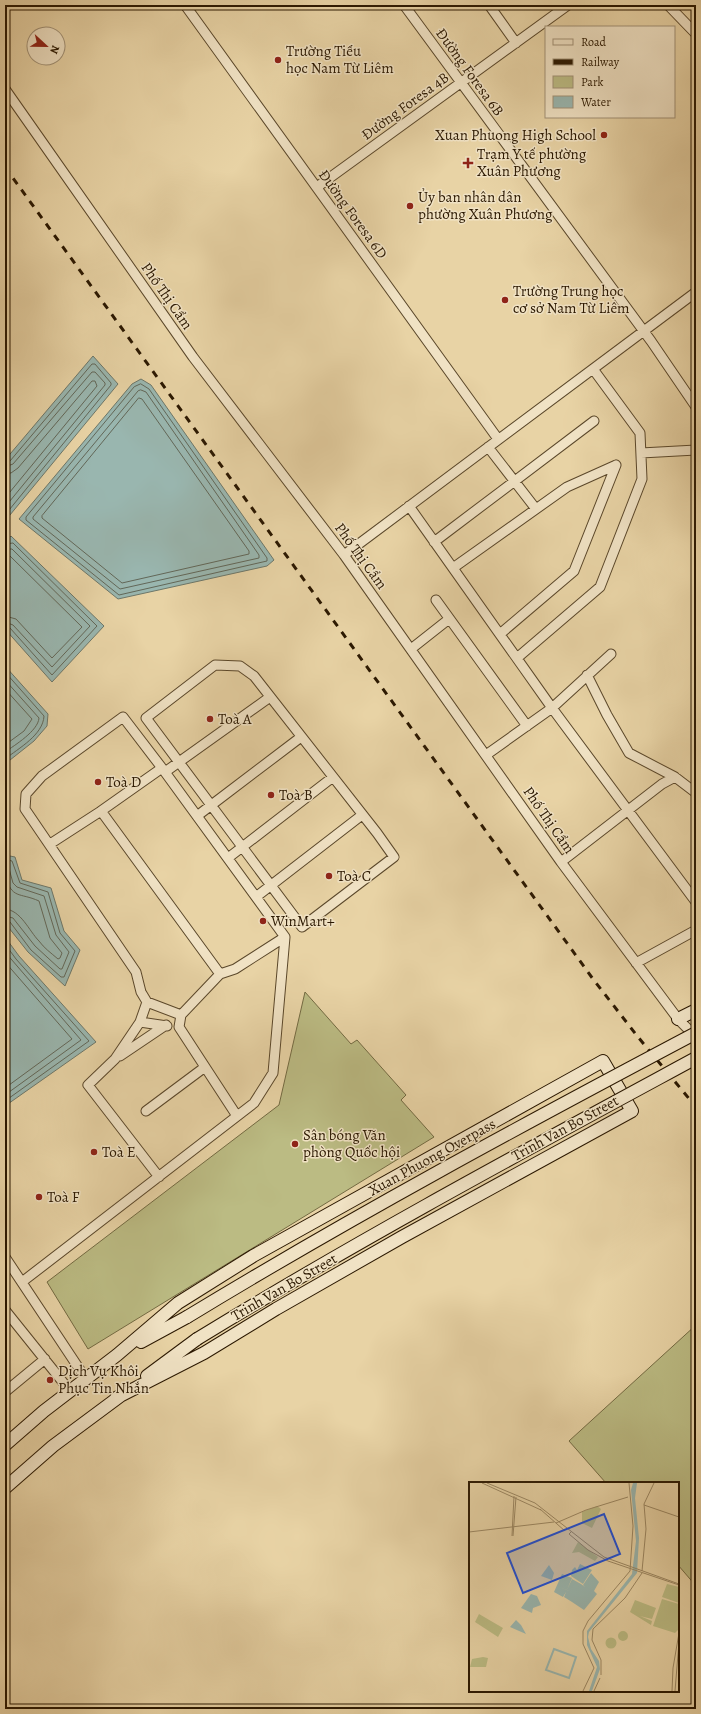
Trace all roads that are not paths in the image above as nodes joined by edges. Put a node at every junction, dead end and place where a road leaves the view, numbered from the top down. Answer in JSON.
{"nodes":[{"id":1,"x":185,"y":5,"type":"edge"},
{"id":2,"x":404,"y":5,"type":"edge"},
{"id":3,"x":489,"y":5,"type":"edge"},
{"id":4,"x":568,"y":5,"type":"edge"},
{"id":5,"x":668,"y":5,"type":"edge"},
{"id":6,"x":696,"y":34,"type":"edge"},
{"id":7,"x":516,"y":42,"type":"junction"},
{"id":8,"x":461,"y":82,"type":"junction"},
{"id":9,"x":5,"y":89,"type":"edge"},
{"id":10,"x":317,"y":187,"type":"junction"},
{"id":11,"x":696,"y":292,"type":"edge"},
{"id":12,"x":644,"y":331,"type":"junction"},
{"id":13,"x":593,"y":369,"type":"junction"},
{"id":14,"x":696,"y":407,"type":"edge"},
{"id":15,"x":594,"y":421,"type":"dead end"},
{"id":16,"x":498,"y":439,"type":"junction"},
{"id":17,"x":488,"y":447,"type":"junction"},
{"id":18,"x":696,"y":450,"type":"edge"},
{"id":19,"x":641,"y":453,"type":"junction"},
{"id":20,"x":514,"y":482,"type":"junction"},
{"id":21,"x":409,"y":506,"type":"junction"},
{"id":22,"x":536,"y":509,"type":"junction"},
{"id":23,"x":434,"y":542,"type":"junction"},
{"id":24,"x":344,"y":555,"type":"junction"},
{"id":25,"x":453,"y":568,"type":"junction"},
{"id":26,"x":436,"y":600,"type":"dead end"},
{"id":27,"x":449,"y":619,"type":"junction"},
{"id":28,"x":500,"y":634,"type":"junction"},
{"id":29,"x":411,"y":649,"type":"junction"},
{"id":30,"x":611,"y":654,"type":"dead end"},
{"id":31,"x":517,"y":658,"type":"junction"},
{"id":32,"x":587,"y":675,"type":"junction"},
{"id":33,"x":270,"y":697,"type":"junction"},
{"id":34,"x":552,"y":708,"type":"junction"},
{"id":35,"x":527,"y":726,"type":"junction"},
{"id":36,"x":301,"y":737,"type":"junction"},
{"id":37,"x":486,"y":755,"type":"junction"},
{"id":38,"x":179,"y":762,"type":"junction"},
{"id":39,"x":164,"y":770,"type":"junction"},
{"id":40,"x":333,"y":777,"type":"junction"},
{"id":41,"x":675,"y":777,"type":"junction"},
{"id":42,"x":696,"y":793,"type":"edge"},
{"id":43,"x":212,"y":806,"type":"junction"},
{"id":44,"x":628,"y":810,"type":"junction"},
{"id":45,"x":102,"y":811,"type":"junction"},
{"id":46,"x":362,"y":815,"type":"junction"},
{"id":47,"x":197,"y":816,"type":"junction"},
{"id":48,"x":50,"y":844,"type":"junction"},
{"id":49,"x":242,"y":848,"type":"junction"},
{"id":50,"x":228,"y":858,"type":"junction"},
{"id":51,"x":561,"y":862,"type":"junction"},
{"id":52,"x":272,"y":887,"type":"junction"},
{"id":53,"x":256,"y":897,"type":"junction"},
{"id":54,"x":696,"y":902,"type":"edge"},
{"id":55,"x":696,"y":930,"type":"edge"},
{"id":56,"x":285,"y":937,"type":"junction"},
{"id":57,"x":636,"y":963,"type":"junction"},
{"id":58,"x":220,"y":974,"type":"junction"},
{"id":59,"x":147,"y":1002,"type":"junction"},
{"id":60,"x":696,"y":1010,"type":"edge"},
{"id":61,"x":181,"y":1015,"type":"junction"},
{"id":62,"x":678,"y":1019,"type":"junction"},
{"id":63,"x":140,"y":1022,"type":"junction"},
{"id":64,"x":166,"y":1025,"type":"junction"},
{"id":65,"x":178,"y":1027,"type":"junction"},
{"id":66,"x":696,"y":1033,"type":"edge"},
{"id":67,"x":696,"y":1037,"type":"edge"},
{"id":68,"x":115,"y":1058,"type":"junction"},
{"id":69,"x":696,"y":1058,"type":"edge"},
{"id":70,"x":205,"y":1067,"type":"junction"},
{"id":71,"x":146,"y":1111,"type":"dead end"},
{"id":72,"x":237,"y":1116,"type":"junction"},
{"id":73,"x":159,"y":1177,"type":"junction"},
{"id":74,"x":5,"y":1256,"type":"edge"},
{"id":75,"x":22,"y":1282,"type":"junction"},
{"id":76,"x":5,"y":1310,"type":"edge"},
{"id":77,"x":187,"y":1317,"type":"joint"},
{"id":78,"x":117,"y":1355,"type":"junction"},
{"id":79,"x":45,"y":1359,"type":"junction"},
{"id":80,"x":86,"y":1379,"type":"junction"},
{"id":81,"x":5,"y":1392,"type":"edge"},
{"id":82,"x":70,"y":1392,"type":"junction"},
{"id":83,"x":116,"y":1398,"type":"junction"},
{"id":84,"x":5,"y":1445,"type":"edge"},
{"id":85,"x":5,"y":1488,"type":"edge"}],
"edges":[{"from":1,"to":10,"type":"street","name":"Đường Foresa 6D"},
{"from":2,"to":8,"type":"street","name":"Đường Foresa 6B"},
{"from":3,"to":7,"type":"street"},
{"from":4,"to":7,"type":"street","name":"Đường Foresa 4B"},
{"from":5,"to":6,"type":"street"},
{"from":7,"to":8,"type":"street","name":"Đường Foresa 4B"},
{"from":8,"to":10,"type":"street","name":"Đường Foresa 4B"},
{"from":8,"to":12,"type":"street","name":"Đường Foresa 6B"},
{"from":9,"to":24,"type":"street","name":"Phố Thị Cẩm"},
{"from":10,"to":16,"type":"street","name":"Đường Foresa 6D"},
{"from":11,"to":12,"type":"street"},
{"from":12,"to":13,"type":"street"},
{"from":12,"to":14,"type":"street","name":"Đường Foresa 6B"},
{"from":13,"to":16,"type":"street"},
{"from":13,"to":19,"type":"street"},
{"from":15,"to":20,"type":"street"},
{"from":16,"to":17,"type":"street"},
{"from":17,"to":20,"type":"street"},
{"from":17,"to":21,"type":"street"},
{"from":18,"to":19,"type":"street"},
{"from":19,"to":31,"type":"street"},
{"from":20,"to":22,"type":"street"},
{"from":20,"to":23,"type":"street"},
{"from":21,"to":23,"type":"street"},
{"from":21,"to":24,"type":"street"},
{"from":22,"to":25,"type":"street"},
{"from":22,"to":28,"type":"street"},
{"from":23,"to":25,"type":"street"},
{"from":24,"to":29,"type":"street","name":"Phố Thị Cẩm"},
{"from":25,"to":28,"type":"street"},
{"from":26,"to":27,"type":"street"},
{"from":27,"to":29,"type":"street"},
{"from":27,"to":35,"type":"street"},
{"from":28,"to":31,"type":"street"},
{"from":29,"to":37,"type":"street","name":"Phố Thị Cẩm"},
{"from":30,"to":32,"type":"street"},
{"from":31,"to":34,"type":"street"},
{"from":32,"to":34,"type":"street"},
{"from":32,"to":41,"type":"street"},
{"from":33,"to":36,"type":"street"},
{"from":33,"to":38,"type":"street"},
{"from":33,"to":38,"type":"street"},
{"from":34,"to":35,"type":"street"},
{"from":34,"to":44,"type":"street"},
{"from":35,"to":37,"type":"street"},
{"from":36,"to":40,"type":"street"},
{"from":36,"to":43,"type":"street"},
{"from":37,"to":51,"type":"street","name":"Phố Thị Cẩm"},
{"from":38,"to":39,"type":"street"},
{"from":38,"to":43,"type":"street"},
{"from":39,"to":45,"type":"street"},
{"from":39,"to":47,"type":"street"},
{"from":39,"to":48,"type":"street"},
{"from":40,"to":46,"type":"street"},
{"from":40,"to":49,"type":"street"},
{"from":41,"to":42,"type":"street"},
{"from":41,"to":44,"type":"street"},
{"from":43,"to":47,"type":"street"},
{"from":43,"to":49,"type":"street"},
{"from":44,"to":51,"type":"street"},
{"from":44,"to":54,"type":"street"},
{"from":45,"to":48,"type":"street"},
{"from":45,"to":58,"type":"street"},
{"from":46,"to":52,"type":"street"},
{"from":46,"to":52,"type":"street"},
{"from":47,"to":50,"type":"street"},
{"from":48,"to":59,"type":"street"},
{"from":49,"to":50,"type":"street"},
{"from":49,"to":52,"type":"street"},
{"from":50,"to":53,"type":"street"},
{"from":51,"to":57,"type":"street","name":"Phố Thị Cẩm"},
{"from":52,"to":53,"type":"street"},
{"from":53,"to":56,"type":"street"},
{"from":55,"to":57,"type":"street"},
{"from":56,"to":58,"type":"street"},
{"from":56,"to":72,"type":"street"},
{"from":57,"to":62,"type":"street","name":"Phố Thị Cẩm"},
{"from":58,"to":61,"type":"street"},
{"from":59,"to":61,"type":"street"},
{"from":59,"to":63,"type":"street"},
{"from":60,"to":62,"type":"main road"},
{"from":61,"to":65,"type":"street"},
{"from":62,"to":67,"type":"street","name":"Phố Thị Cẩm"},
{"from":63,"to":64,"type":"street"},
{"from":63,"to":68,"type":"street"},
{"from":64,"to":65,"type":"street"},
{"from":64,"to":68,"type":"street"},
{"from":65,"to":70,"type":"street"},
{"from":66,"to":77,"type":"main road","name":"Xuan Phuong Overpass","bridge":true},
{"from":68,"to":73,"type":"street"},
{"from":69,"to":83,"type":"main road","name":"Trinh Van Bo Street","bridge":true},
{"from":70,"to":71,"type":"street"},
{"from":70,"to":72,"type":"street"},
{"from":72,"to":73,"type":"street"},
{"from":73,"to":75,"type":"street"},
{"from":74,"to":75,"type":"street"},
{"from":75,"to":80,"type":"street"},
{"from":76,"to":79,"type":"street"},
{"from":77,"to":78,"type":"main road","name":"Trinh Van Bo Street"},
{"from":78,"to":80,"type":"main road","name":"Trinh Van Bo Street"},
{"from":78,"to":83,"type":"main road","name":"Trinh Van Bo Street"},
{"from":79,"to":81,"type":"street"},
{"from":79,"to":82,"type":"street"},
{"from":80,"to":82,"type":"main road","name":"Trinh Van Bo Street"},
{"from":82,"to":84,"type":"main road","name":"Trinh Van Bo Street"},
{"from":83,"to":85,"type":"main road","name":"Trinh Van Bo Street"}]}
